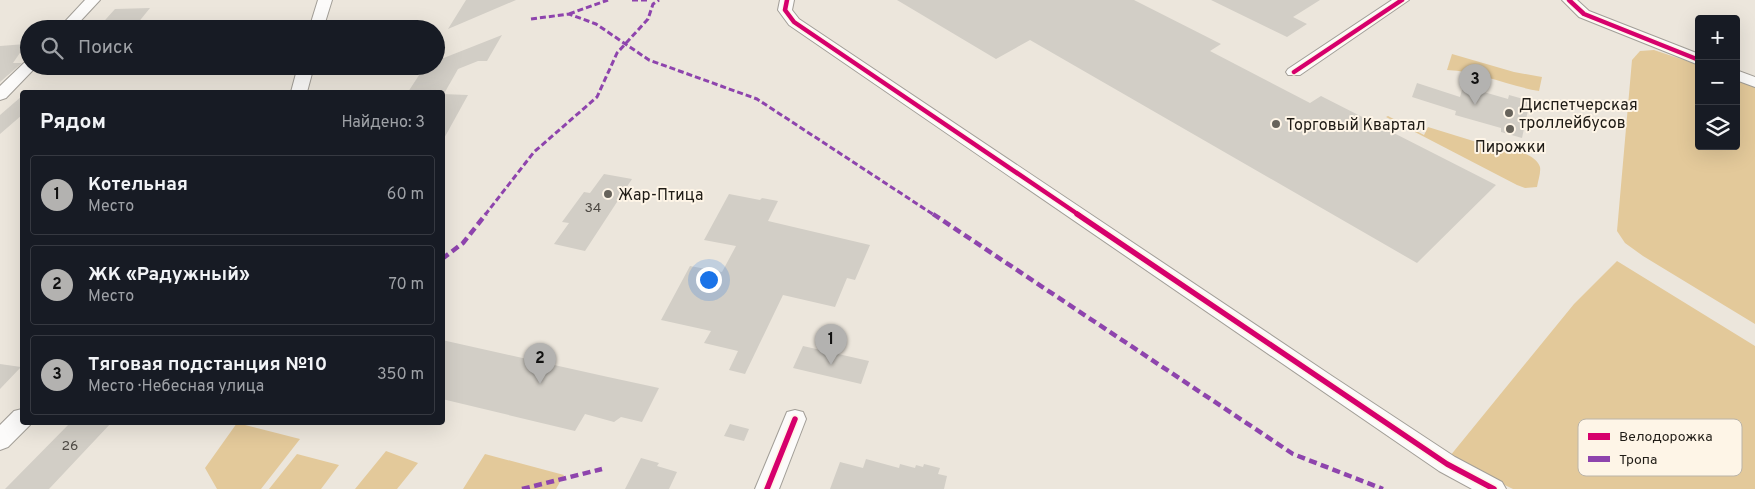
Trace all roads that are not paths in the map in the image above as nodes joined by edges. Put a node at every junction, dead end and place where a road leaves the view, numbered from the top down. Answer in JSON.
{"nodes":[{"id":1,"x":93,"y":0,"type":"edge"},
{"id":2,"x":325,"y":0,"type":"edge"},
{"id":3,"x":787,"y":0,"type":"edge"},
{"id":4,"x":1402,"y":0,"type":"edge"},
{"id":5,"x":1569,"y":0,"type":"edge"},
{"id":6,"x":74,"y":20,"type":"edge"},
{"id":7,"x":319,"y":20,"type":"edge"},
{"id":8,"x":1695,"y":58,"type":"edge"},
{"id":9,"x":1294,"y":72,"type":"dead end"},
{"id":10,"x":20,"y":75,"type":"edge"},
{"id":11,"x":304,"y":75,"type":"edge"},
{"id":12,"x":1740,"y":76,"type":"edge"},
{"id":13,"x":1755,"y":82,"type":"edge"},
{"id":14,"x":300,"y":90,"type":"edge"},
{"id":15,"x":0,"y":95,"type":"edge"},
{"id":16,"x":20,"y":420,"type":"edge"},
{"id":17,"x":794,"y":420,"type":"dead end"},
{"id":18,"x":0,"y":440,"type":"edge"},
{"id":19,"x":767,"y":489,"type":"edge"},
{"id":20,"x":1494,"y":489,"type":"edge"}],
"edges":[{"from":1,"to":6,"type":"street"},
{"from":2,"to":7,"type":"street"},
{"from":3,"to":20,"type":"street"},
{"from":4,"to":9,"type":"street"},
{"from":5,"to":8,"type":"street"},
{"from":10,"to":15,"type":"street"},
{"from":11,"to":14,"type":"street"},
{"from":12,"to":13,"type":"street"},
{"from":16,"to":18,"type":"street"},
{"from":17,"to":19,"type":"street"}]}
